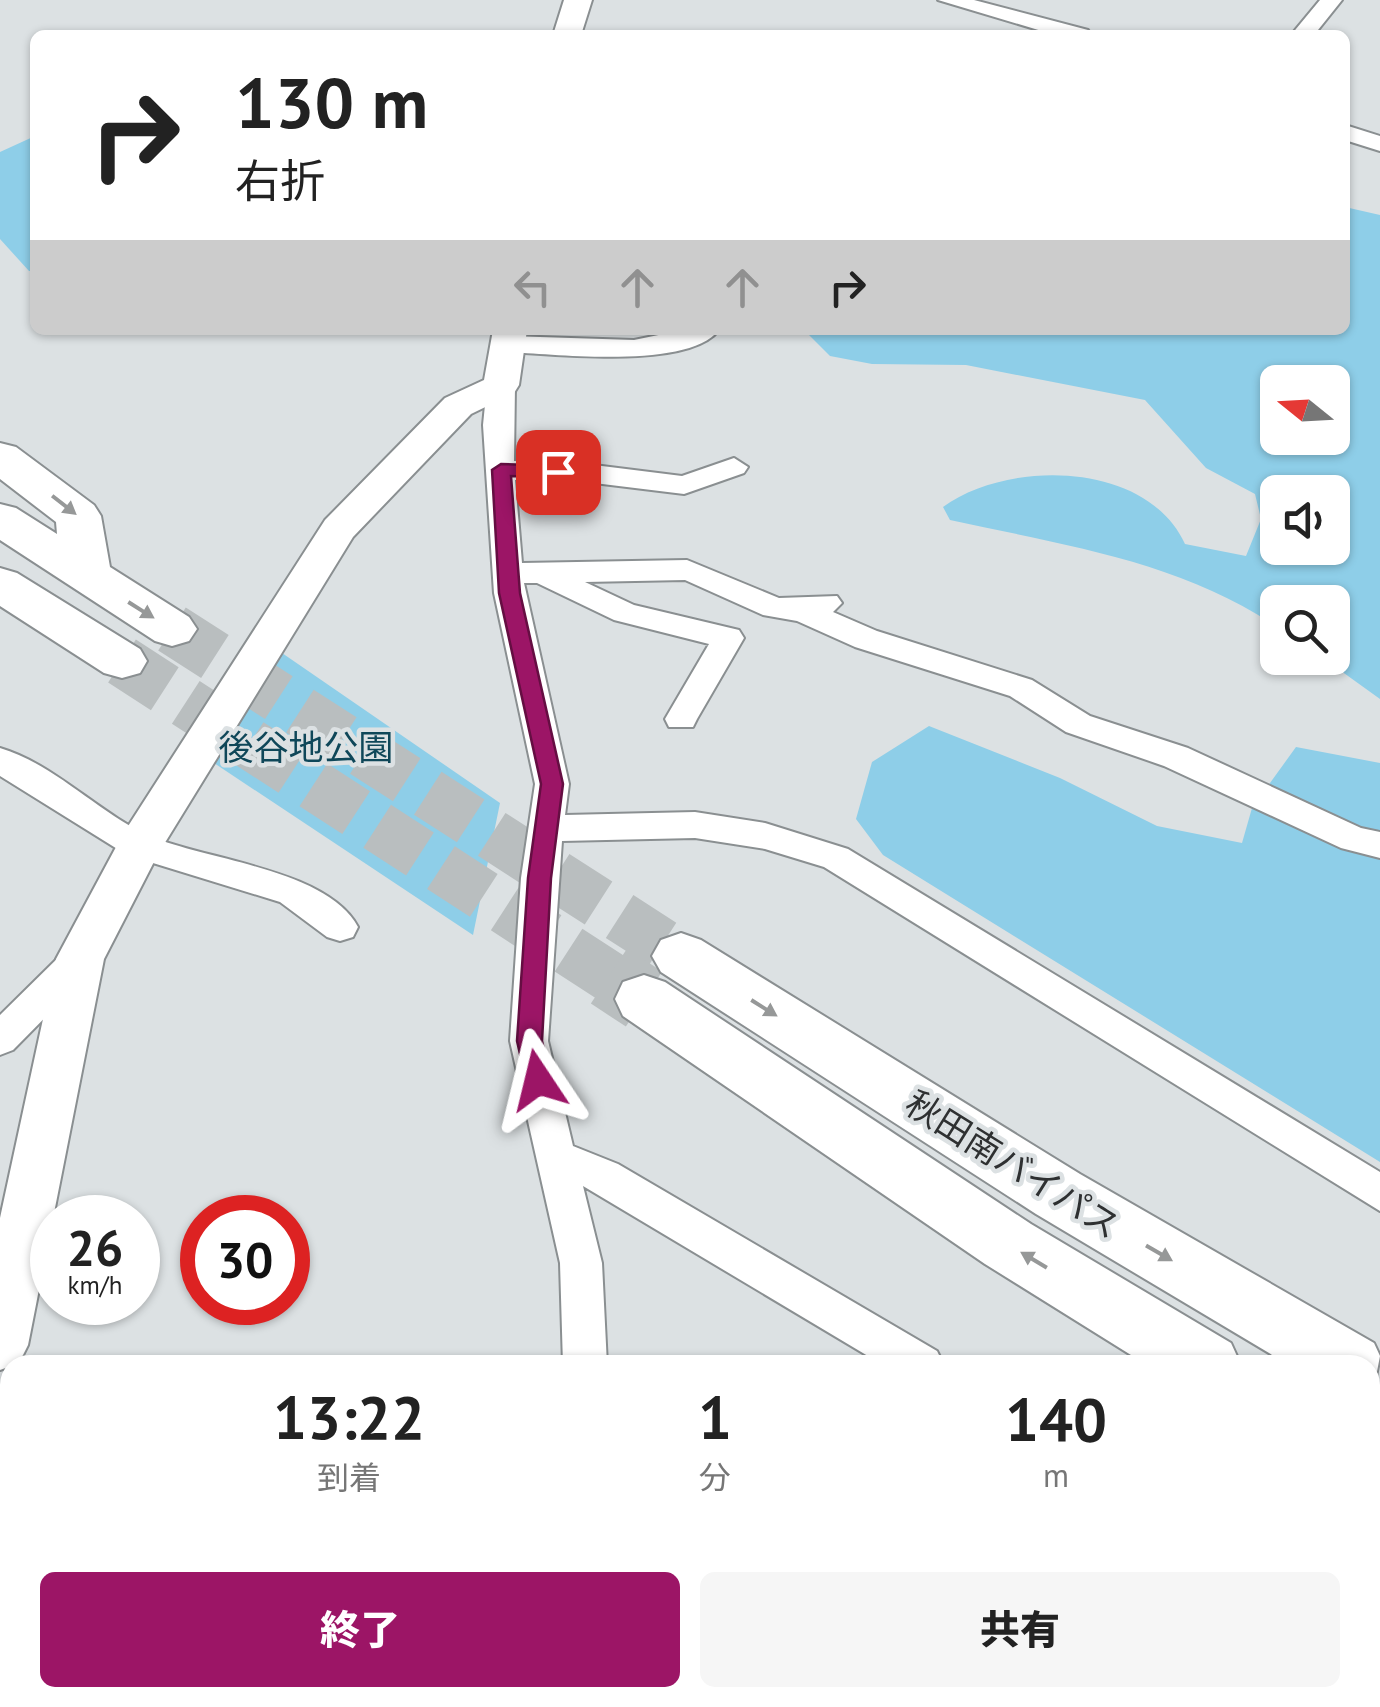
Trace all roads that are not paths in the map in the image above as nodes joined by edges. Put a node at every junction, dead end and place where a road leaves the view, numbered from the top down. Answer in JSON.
{"nodes":[{"id":1,"x":578,"y":0,"type":"edge"},
{"id":2,"x":950,"y":0,"type":"edge"},
{"id":3,"x":1331,"y":0,"type":"edge"},
{"id":4,"x":569,"y":30,"type":"edge"},
{"id":5,"x":1061,"y":30,"type":"edge"},
{"id":6,"x":1306,"y":30,"type":"edge"},
{"id":7,"x":1350,"y":134,"type":"edge"},
{"id":8,"x":1380,"y":144,"type":"edge"},
{"id":9,"x":695,"y":335,"type":"edge"},
{"id":10,"x":506,"y":353,"type":"edge"},
{"id":11,"x":0,"y":456,"type":"edge"},
{"id":12,"x":734,"y":467,"type":"dead end"},
{"id":13,"x":501,"y":470,"type":"junction"},
{"id":14,"x":0,"y":519,"type":"edge"},
{"id":15,"x":508,"y":573,"type":"junction"},
{"id":16,"x":544,"y":574,"type":"junction"},
{"id":17,"x":88,"y":578,"type":"junction"},
{"id":18,"x":10,"y":596,"type":"edge"},
{"id":19,"x":172,"y":629,"type":"tunnel mouth"},
{"id":20,"x":122,"y":661,"type":"tunnel mouth"},
{"id":21,"x":681,"y":719,"type":"dead end"},
{"id":22,"x":0,"y":760,"type":"edge"},
{"id":23,"x":546,"y":828,"type":"junction"},
{"id":24,"x":1380,"y":845,"type":"edge"},
{"id":25,"x":139,"y":846,"type":"junction"},
{"id":26,"x":340,"y":927,"type":"dead end"},
{"id":27,"x":80,"y":959,"type":"junction"},
{"id":28,"x":0,"y":1039,"type":"edge"},
{"id":29,"x":556,"y":1156,"type":"junction"},
{"id":30,"x":1380,"y":1192,"type":"edge"},
{"id":31,"x":0,"y":1344,"type":"edge"},
{"id":32,"x":585,"y":1355,"type":"edge"},
{"id":33,"x":905,"y":1355,"type":"edge"},
{"id":34,"x":1191,"y":1355,"type":"edge"},
{"id":35,"x":1333,"y":1355,"type":"edge"}],
"edges":[{"from":1,"to":4,"type":"street"},
{"from":2,"to":5,"type":"street"},
{"from":3,"to":6,"type":"street"},
{"from":7,"to":8,"type":"street"},
{"from":9,"to":10,"type":"street"},
{"from":10,"to":13,"type":"street"},
{"from":10,"to":25,"type":"street"},
{"from":11,"to":17,"type":"highway","one_way":true},
{"from":12,"to":13,"type":"street"},
{"from":13,"to":15,"type":"street"},
{"from":14,"to":17,"type":"highway"},
{"from":15,"to":16,"type":"street"},
{"from":15,"to":23,"type":"street"},
{"from":16,"to":21,"type":"street"},
{"from":16,"to":24,"type":"street"},
{"from":17,"to":19,"type":"highway","one_way":true},
{"from":18,"to":20,"type":"highway"},
{"from":22,"to":25,"type":"street"},
{"from":23,"to":29,"type":"street"},
{"from":23,"to":30,"type":"street"},
{"from":25,"to":26,"type":"street"},
{"from":25,"to":27,"type":"street"},
{"from":27,"to":28,"type":"street"},
{"from":27,"to":31,"type":"street"},
{"from":29,"to":32,"type":"street"},
{"from":29,"to":33,"type":"street"},
{"from":34,"to":35,"type":"highway","name":"秋田南バイパス","one_way":true}]}
